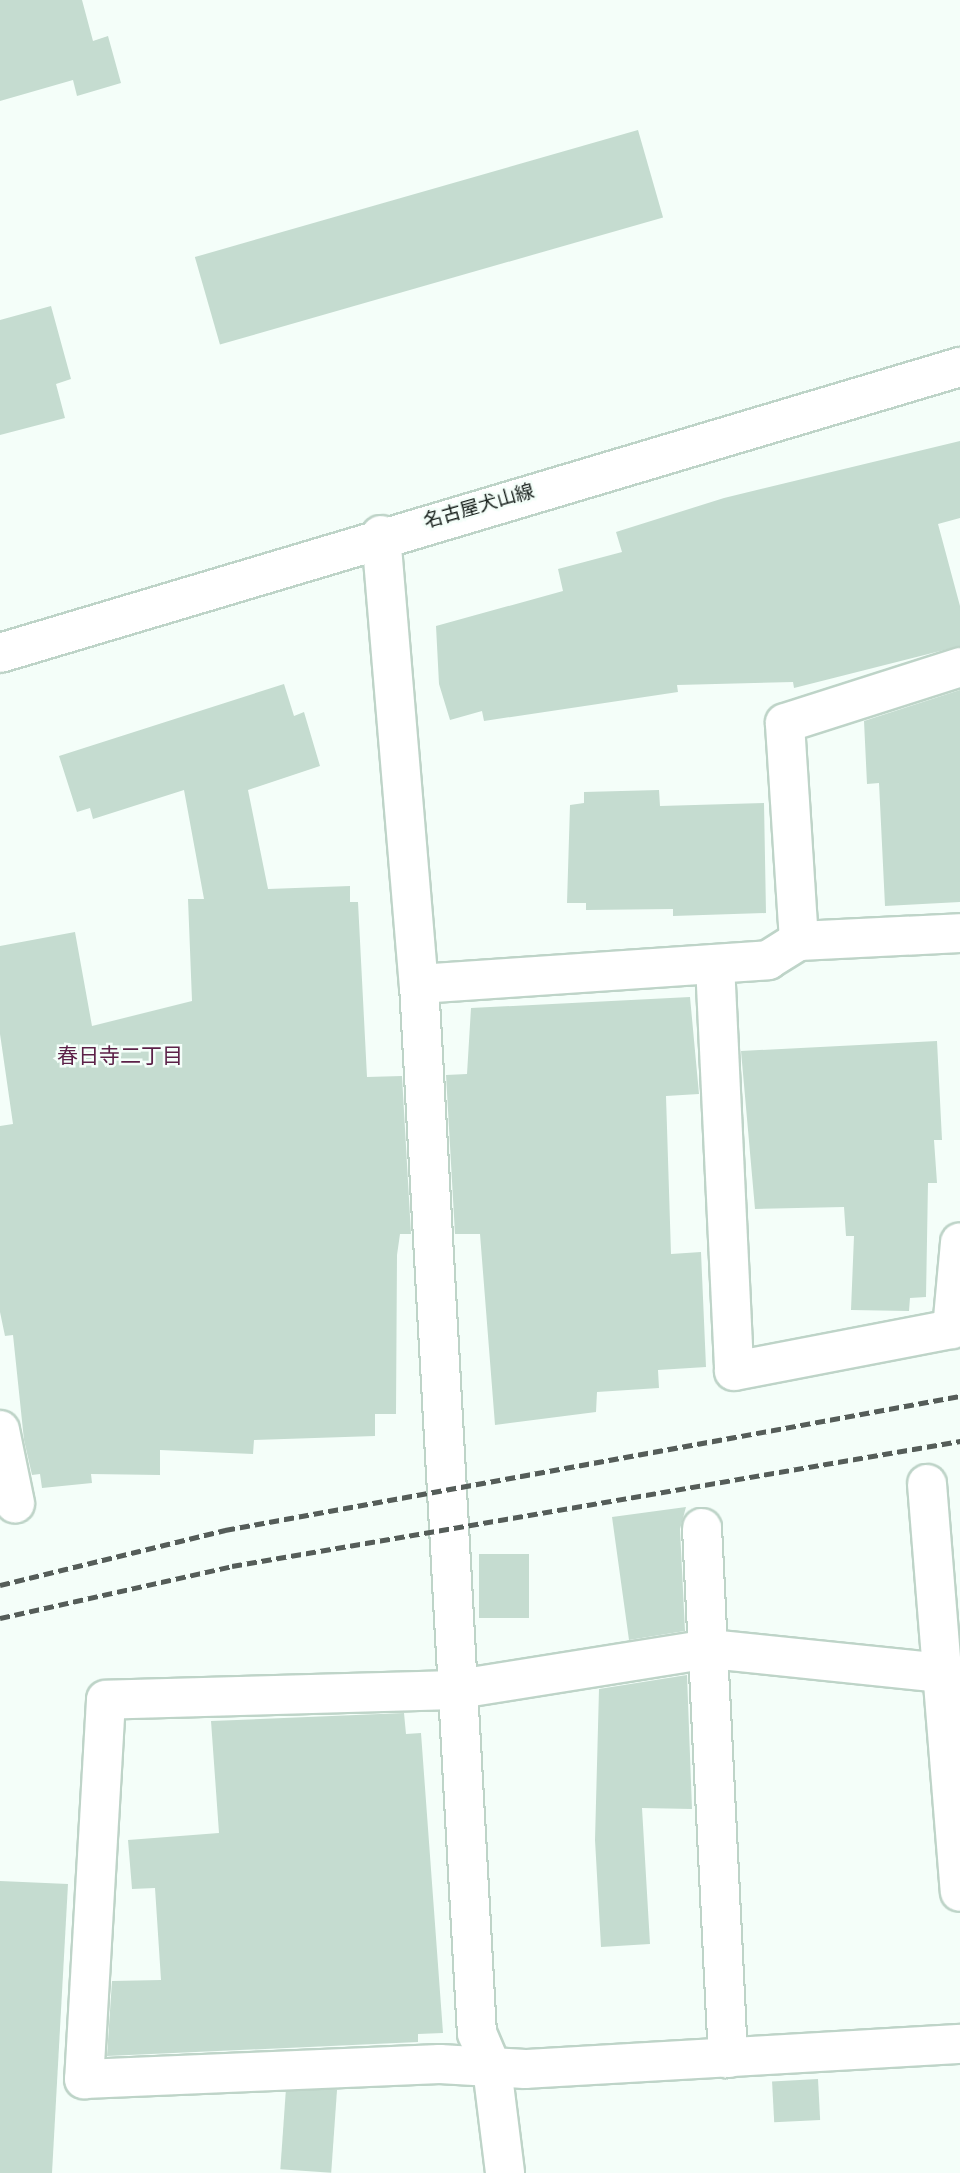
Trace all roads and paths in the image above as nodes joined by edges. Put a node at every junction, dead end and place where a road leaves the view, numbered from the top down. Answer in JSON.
{"nodes":[{"id":1,"x":960,"y":367,"type":"edge"},
{"id":2,"x":381,"y":535,"type":"junction"},
{"id":3,"x":0,"y":653,"type":"edge"},
{"id":4,"x":960,"y":667,"type":"edge"},
{"id":5,"x":960,"y":933,"type":"edge"},
{"id":6,"x":799,"y":941,"type":"junction"},
{"id":7,"x":715,"y":964,"type":"junction"},
{"id":8,"x":419,"y":984,"type":"junction"},
{"id":9,"x":960,"y":1242,"type":"edge"},
{"id":10,"x":0,"y":1430,"type":"edge"},
{"id":11,"x":927,"y":1484,"type":"dead end"},
{"id":12,"x":15,"y":1503,"type":"dead end"},
{"id":13,"x":702,"y":1528,"type":"dead end"},
{"id":14,"x":709,"y":1649,"type":"junction"},
{"id":15,"x":942,"y":1672,"type":"junction"},
{"id":16,"x":454,"y":1690,"type":"junction"},
{"id":17,"x":960,"y":1892,"type":"edge"},
{"id":18,"x":960,"y":2044,"type":"edge"},
{"id":19,"x":728,"y":2058,"type":"junction"},
{"id":20,"x":492,"y":2068,"type":"junction"},
{"id":21,"x":505,"y":2173,"type":"edge"}],
"edges":[{"from":1,"to":2,"type":"street","name":"名古屋犬山線"},
{"from":2,"to":3,"type":"street","name":"名古屋犬山線"},
{"from":2,"to":8,"type":"street"},
{"from":4,"to":6,"type":"street"},
{"from":5,"to":6,"type":"street"},
{"from":6,"to":7,"type":"street"},
{"from":7,"to":8,"type":"street"},
{"from":7,"to":9,"type":"street"},
{"from":8,"to":16,"type":"street"},
{"from":10,"to":12,"type":"street"},
{"from":11,"to":15,"type":"street"},
{"from":13,"to":14,"type":"street"},
{"from":14,"to":15,"type":"street"},
{"from":14,"to":16,"type":"street"},
{"from":14,"to":19,"type":"street"},
{"from":15,"to":17,"type":"street"},
{"from":16,"to":20,"type":"street"},
{"from":16,"to":20,"type":"street"},
{"from":18,"to":19,"type":"street"},
{"from":19,"to":20,"type":"street"},
{"from":20,"to":21,"type":"street"}]}
